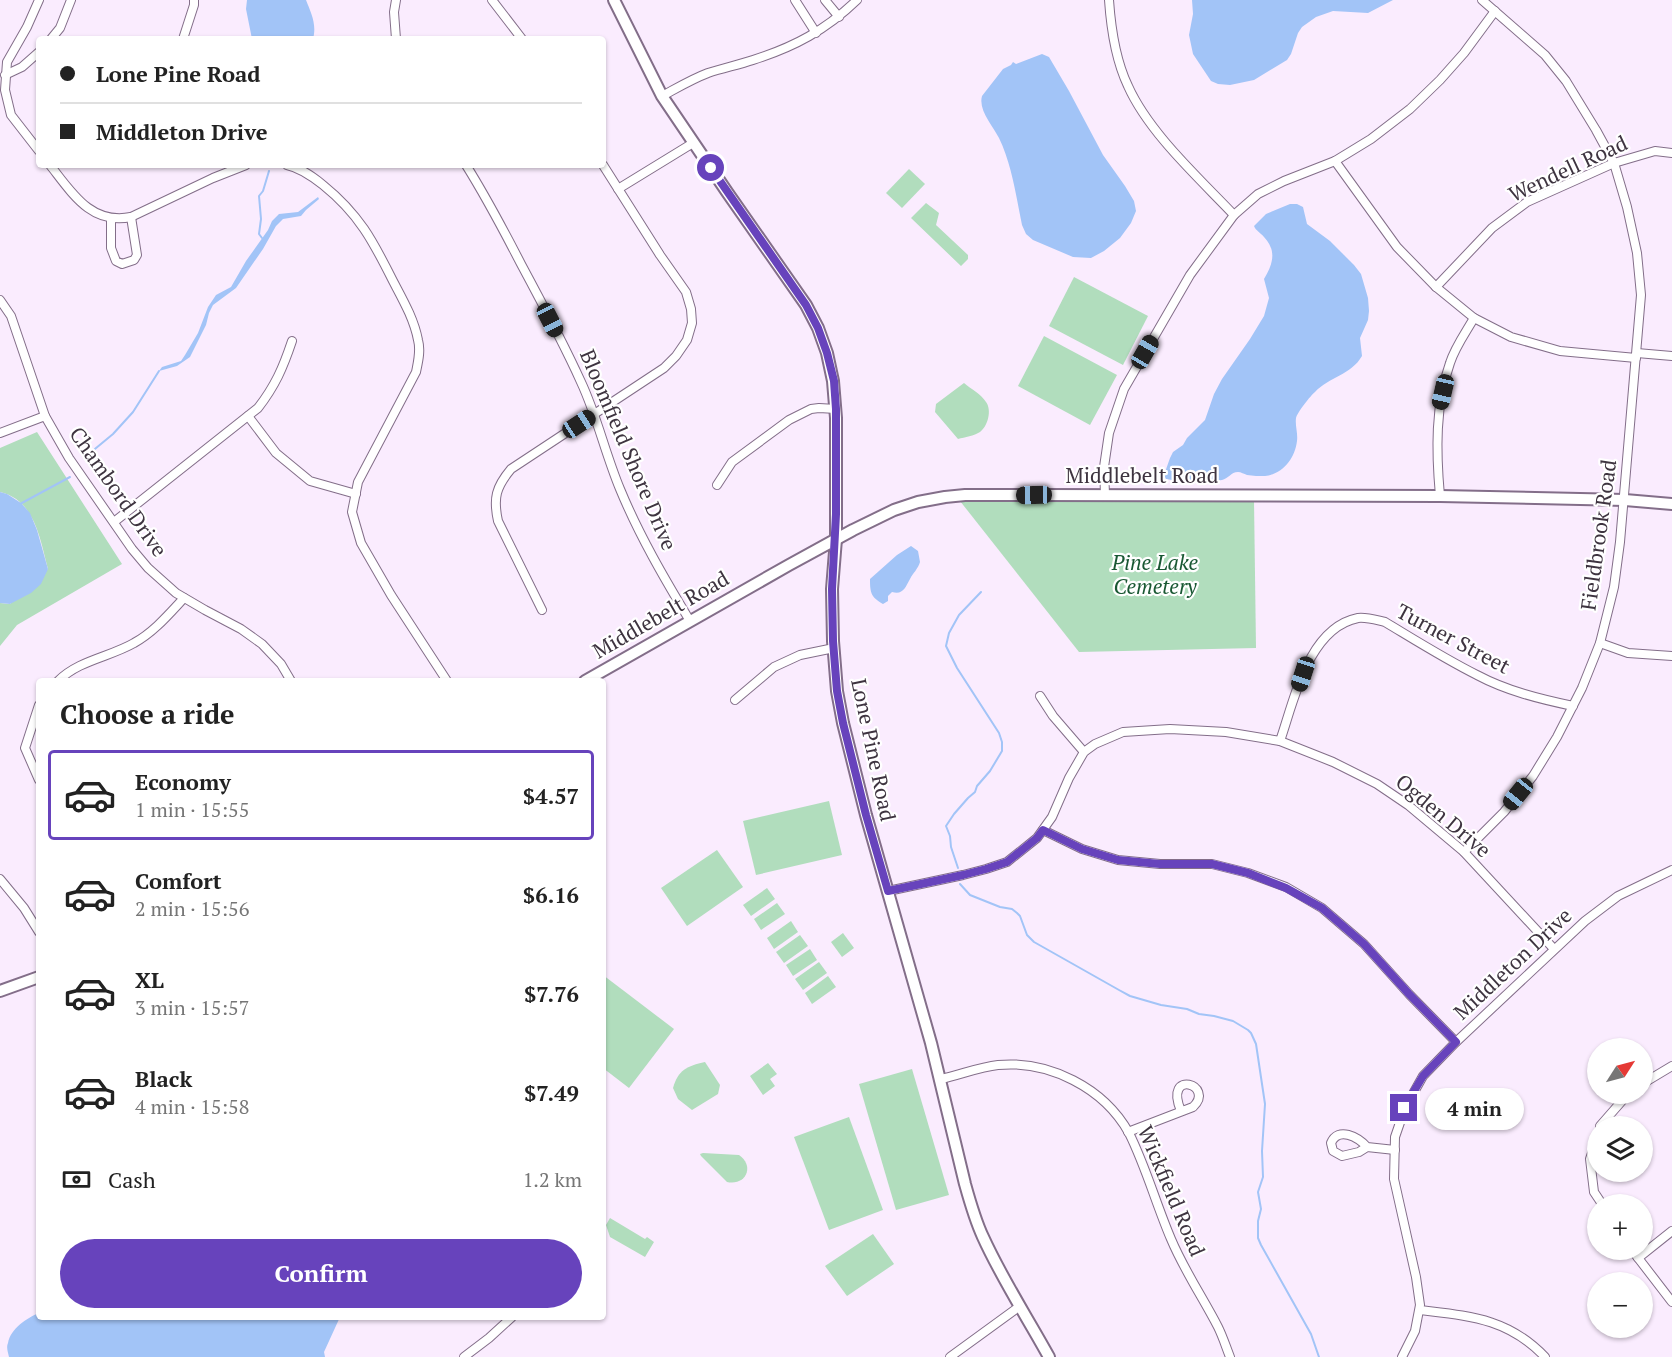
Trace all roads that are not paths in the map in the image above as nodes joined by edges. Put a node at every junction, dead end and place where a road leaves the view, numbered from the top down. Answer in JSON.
{"nodes":[{"id":1,"x":39,"y":0,"type":"edge"},
{"id":2,"x":71,"y":0,"type":"edge"},
{"id":3,"x":194,"y":0,"type":"edge"},
{"id":4,"x":396,"y":0,"type":"edge"},
{"id":5,"x":492,"y":0,"type":"edge"},
{"id":6,"x":614,"y":0,"type":"edge"},
{"id":7,"x":795,"y":0,"type":"edge"},
{"id":8,"x":825,"y":0,"type":"edge"},
{"id":9,"x":857,"y":0,"type":"edge"},
{"id":10,"x":1109,"y":0,"type":"edge"},
{"id":11,"x":1482,"y":0,"type":"edge"},
{"id":12,"x":1496,"y":10,"type":"junction"},
{"id":13,"x":839,"y":17,"type":"junction"},
{"id":14,"x":816,"y":33,"type":"junction"},
{"id":15,"x":53,"y":36,"type":"edge"},
{"id":16,"x":184,"y":36,"type":"edge"},
{"id":17,"x":396,"y":36,"type":"edge"},
{"id":18,"x":520,"y":36,"type":"edge"},
{"id":19,"x":36,"y":54,"type":"edge"},
{"id":20,"x":5,"y":75,"type":"junction"},
{"id":21,"x":662,"y":96,"type":"junction"},
{"id":22,"x":693,"y":143,"type":"junction"},
{"id":23,"x":36,"y":148,"type":"edge"},
{"id":24,"x":1672,"y":153,"type":"edge"},
{"id":25,"x":1335,"y":161,"type":"junction"},
{"id":26,"x":1614,"y":163,"type":"junction"},
{"id":27,"x":56,"y":168,"type":"edge"},
{"id":28,"x":238,"y":168,"type":"edge"},
{"id":29,"x":295,"y":168,"type":"edge"},
{"id":30,"x":468,"y":168,"type":"edge"},
{"id":31,"x":605,"y":168,"type":"edge"},
{"id":32,"x":618,"y":189,"type":"junction"},
{"id":33,"x":1234,"y":215,"type":"junction"},
{"id":34,"x":131,"y":217,"type":"junction"},
{"id":35,"x":111,"y":218,"type":"junction"},
{"id":36,"x":1436,"y":287,"type":"junction"},
{"id":37,"x":0,"y":300,"type":"edge"},
{"id":38,"x":1474,"y":318,"type":"junction"},
{"id":39,"x":292,"y":341,"type":"dead end"},
{"id":40,"x":1636,"y":355,"type":"junction"},
{"id":41,"x":1672,"y":356,"type":"edge"},
{"id":42,"x":836,"y":409,"type":"junction"},
{"id":43,"x":595,"y":413,"type":"junction"},
{"id":44,"x":45,"y":416,"type":"junction"},
{"id":45,"x":248,"y":416,"type":"junction"},
{"id":46,"x":0,"y":433,"type":"edge"},
{"id":47,"x":717,"y":485,"type":"dead end"},
{"id":48,"x":356,"y":494,"type":"junction"},
{"id":49,"x":1105,"y":495,"type":"junction"},
{"id":50,"x":1440,"y":496,"type":"junction"},
{"id":51,"x":1625,"y":500,"type":"junction"},
{"id":52,"x":1672,"y":504,"type":"edge"},
{"id":53,"x":114,"y":522,"type":"junction"},
{"id":54,"x":836,"y":539,"type":"junction"},
{"id":55,"x":184,"y":598,"type":"junction"},
{"id":56,"x":542,"y":610,"type":"dead end"},
{"id":57,"x":690,"y":621,"type":"junction"},
{"id":58,"x":1600,"y":643,"type":"junction"},
{"id":59,"x":834,"y":648,"type":"junction"},
{"id":60,"x":1672,"y":656,"type":"edge"},
{"id":61,"x":62,"y":678,"type":"edge"},
{"id":62,"x":289,"y":678,"type":"edge"},
{"id":63,"x":445,"y":678,"type":"edge"},
{"id":64,"x":590,"y":678,"type":"edge"},
{"id":65,"x":1040,"y":696,"type":"dead end"},
{"id":66,"x":735,"y":700,"type":"dead end"},
{"id":67,"x":1573,"y":706,"type":"junction"},
{"id":68,"x":36,"y":714,"type":"edge"},
{"id":69,"x":1280,"y":741,"type":"junction"},
{"id":70,"x":1084,"y":752,"type":"junction"},
{"id":71,"x":36,"y":773,"type":"edge"},
{"id":72,"x":1043,"y":830,"type":"junction"},
{"id":73,"x":1464,"y":852,"type":"junction"},
{"id":74,"x":1672,"y":870,"type":"edge"},
{"id":75,"x":0,"y":879,"type":"edge"},
{"id":76,"x":888,"y":891,"type":"junction"},
{"id":77,"x":36,"y":927,"type":"edge"},
{"id":78,"x":1554,"y":949,"type":"junction"},
{"id":79,"x":36,"y":977,"type":"edge"},
{"id":80,"x":0,"y":991,"type":"edge"},
{"id":81,"x":1456,"y":1042,"type":"junction"},
{"id":82,"x":1672,"y":1066,"type":"edge"},
{"id":83,"x":1653,"y":1077,"type":"edge"},
{"id":84,"x":941,"y":1079,"type":"junction"},
{"id":85,"x":1619,"y":1104,"type":"edge"},
{"id":86,"x":1181,"y":1111,"type":"dead end"},
{"id":87,"x":1609,"y":1116,"type":"edge"},
{"id":88,"x":1128,"y":1132,"type":"junction"},
{"id":89,"x":1367,"y":1147,"type":"dead end"},
{"id":90,"x":1395,"y":1150,"type":"junction"},
{"id":91,"x":1672,"y":1232,"type":"edge"},
{"id":92,"x":1653,"y":1246,"type":"edge"},
{"id":93,"x":1640,"y":1260,"type":"edge"},
{"id":94,"x":1672,"y":1302,"type":"edge"},
{"id":95,"x":1020,"y":1306,"type":"junction"},
{"id":96,"x":1419,"y":1310,"type":"junction"},
{"id":97,"x":509,"y":1320,"type":"edge"},
{"id":98,"x":464,"y":1357,"type":"edge"},
{"id":99,"x":950,"y":1357,"type":"edge"},
{"id":100,"x":1049,"y":1357,"type":"edge"},
{"id":101,"x":1230,"y":1357,"type":"edge"},
{"id":102,"x":1402,"y":1357,"type":"edge"},
{"id":103,"x":1545,"y":1357,"type":"edge"}],
"edges":[{"from":1,"to":20,"type":"street"},
{"from":2,"to":15,"type":"street"},
{"from":3,"to":16,"type":"street"},
{"from":4,"to":17,"type":"street"},
{"from":5,"to":18,"type":"street"},
{"from":6,"to":21,"type":"street","name":"Lone Pine Road"},
{"from":7,"to":14,"type":"street"},
{"from":8,"to":13,"type":"street"},
{"from":9,"to":13,"type":"street"},
{"from":10,"to":33,"type":"street"},
{"from":11,"to":12,"type":"street","name":"Fieldbrook Road"},
{"from":12,"to":25,"type":"street"},
{"from":12,"to":26,"type":"street","name":"Fieldbrook Road"},
{"from":13,"to":14,"type":"street"},
{"from":14,"to":21,"type":"street"},
{"from":19,"to":20,"type":"street"},
{"from":20,"to":23,"type":"street"},
{"from":21,"to":22,"type":"street","name":"Lone Pine Road"},
{"from":22,"to":32,"type":"street"},
{"from":22,"to":42,"type":"street","name":"Lone Pine Road"},
{"from":24,"to":26,"type":"street","name":"Wendell Road"},
{"from":25,"to":33,"type":"street"},
{"from":25,"to":36,"type":"street"},
{"from":26,"to":36,"type":"street","name":"Wendell Road"},
{"from":26,"to":40,"type":"street","name":"Fieldbrook Road"},
{"from":27,"to":35,"type":"street"},
{"from":28,"to":34,"type":"street"},
{"from":29,"to":48,"type":"street"},
{"from":30,"to":43,"type":"street","name":"Bloomfield Shore Drive"},
{"from":31,"to":32,"type":"street"},
{"from":32,"to":43,"type":"street"},
{"from":33,"to":49,"type":"street"},
{"from":34,"to":35,"type":"street"},
{"from":34,"to":35,"type":"street"},
{"from":36,"to":38,"type":"street"},
{"from":37,"to":44,"type":"street","name":"Chambord Drive"},
{"from":38,"to":40,"type":"street"},
{"from":38,"to":50,"type":"street"},
{"from":39,"to":45,"type":"street"},
{"from":40,"to":41,"type":"street"},
{"from":40,"to":51,"type":"street","name":"Fieldbrook Road"},
{"from":42,"to":47,"type":"street"},
{"from":42,"to":54,"type":"street","name":"Lone Pine Road"},
{"from":43,"to":56,"type":"street"},
{"from":43,"to":57,"type":"street","name":"Bloomfield Shore Drive"},
{"from":44,"to":46,"type":"street"},
{"from":44,"to":53,"type":"street","name":"Chambord Drive"},
{"from":45,"to":48,"type":"street"},
{"from":45,"to":53,"type":"street"},
{"from":48,"to":63,"type":"street"},
{"from":49,"to":50,"type":"street","name":"Middlebelt Road"},
{"from":49,"to":54,"type":"street","name":"Middlebelt Road"},
{"from":50,"to":51,"type":"street","name":"Middlebelt Road"},
{"from":51,"to":52,"type":"street","name":"Middlebelt Road"},
{"from":51,"to":58,"type":"street","name":"Fieldbrook Road"},
{"from":53,"to":55,"type":"street","name":"Chambord Drive"},
{"from":54,"to":57,"type":"street","name":"Middlebelt Road"},
{"from":54,"to":59,"type":"street","name":"Lone Pine Road"},
{"from":55,"to":61,"type":"street"},
{"from":55,"to":62,"type":"street","name":"Chambord Drive"},
{"from":57,"to":64,"type":"street","name":"Middlebelt Road"},
{"from":58,"to":60,"type":"street"},
{"from":58,"to":67,"type":"street","name":"Fieldbrook Road"},
{"from":59,"to":66,"type":"street"},
{"from":59,"to":76,"type":"street","name":"Lone Pine Road"},
{"from":65,"to":70,"type":"street"},
{"from":67,"to":69,"type":"street","name":"Turner Street"},
{"from":67,"to":73,"type":"street","name":"Fieldbrook Road"},
{"from":68,"to":71,"type":"street"},
{"from":69,"to":70,"type":"street","name":"Ogden Drive"},
{"from":69,"to":73,"type":"street","name":"Ogden Drive"},
{"from":70,"to":72,"type":"street"},
{"from":72,"to":76,"type":"street"},
{"from":72,"to":81,"type":"street"},
{"from":73,"to":78,"type":"street","name":"Ogden Drive"},
{"from":74,"to":78,"type":"street","name":"Middleton Drive"},
{"from":75,"to":77,"type":"street"},
{"from":76,"to":84,"type":"street","name":"Lone Pine Road"},
{"from":78,"to":81,"type":"street","name":"Middleton Drive"},
{"from":79,"to":80,"type":"street"},
{"from":81,"to":90,"type":"street","name":"Middleton Drive"},
{"from":82,"to":83,"type":"street"},
{"from":84,"to":88,"type":"street","name":"Wickfield Road"},
{"from":84,"to":95,"type":"street","name":"Lone Pine Road"},
{"from":85,"to":87,"type":"street"},
{"from":86,"to":88,"type":"street"},
{"from":88,"to":101,"type":"street","name":"Wickfield Road"},
{"from":89,"to":90,"type":"street"},
{"from":90,"to":96,"type":"street","name":"Middleton Drive"},
{"from":91,"to":92,"type":"street"},
{"from":93,"to":94,"type":"street"},
{"from":95,"to":99,"type":"street"},
{"from":95,"to":100,"type":"street","name":"Lone Pine Road"},
{"from":96,"to":102,"type":"street","name":"Middleton Drive"},
{"from":96,"to":103,"type":"street"},
{"from":97,"to":98,"type":"street"}]}
